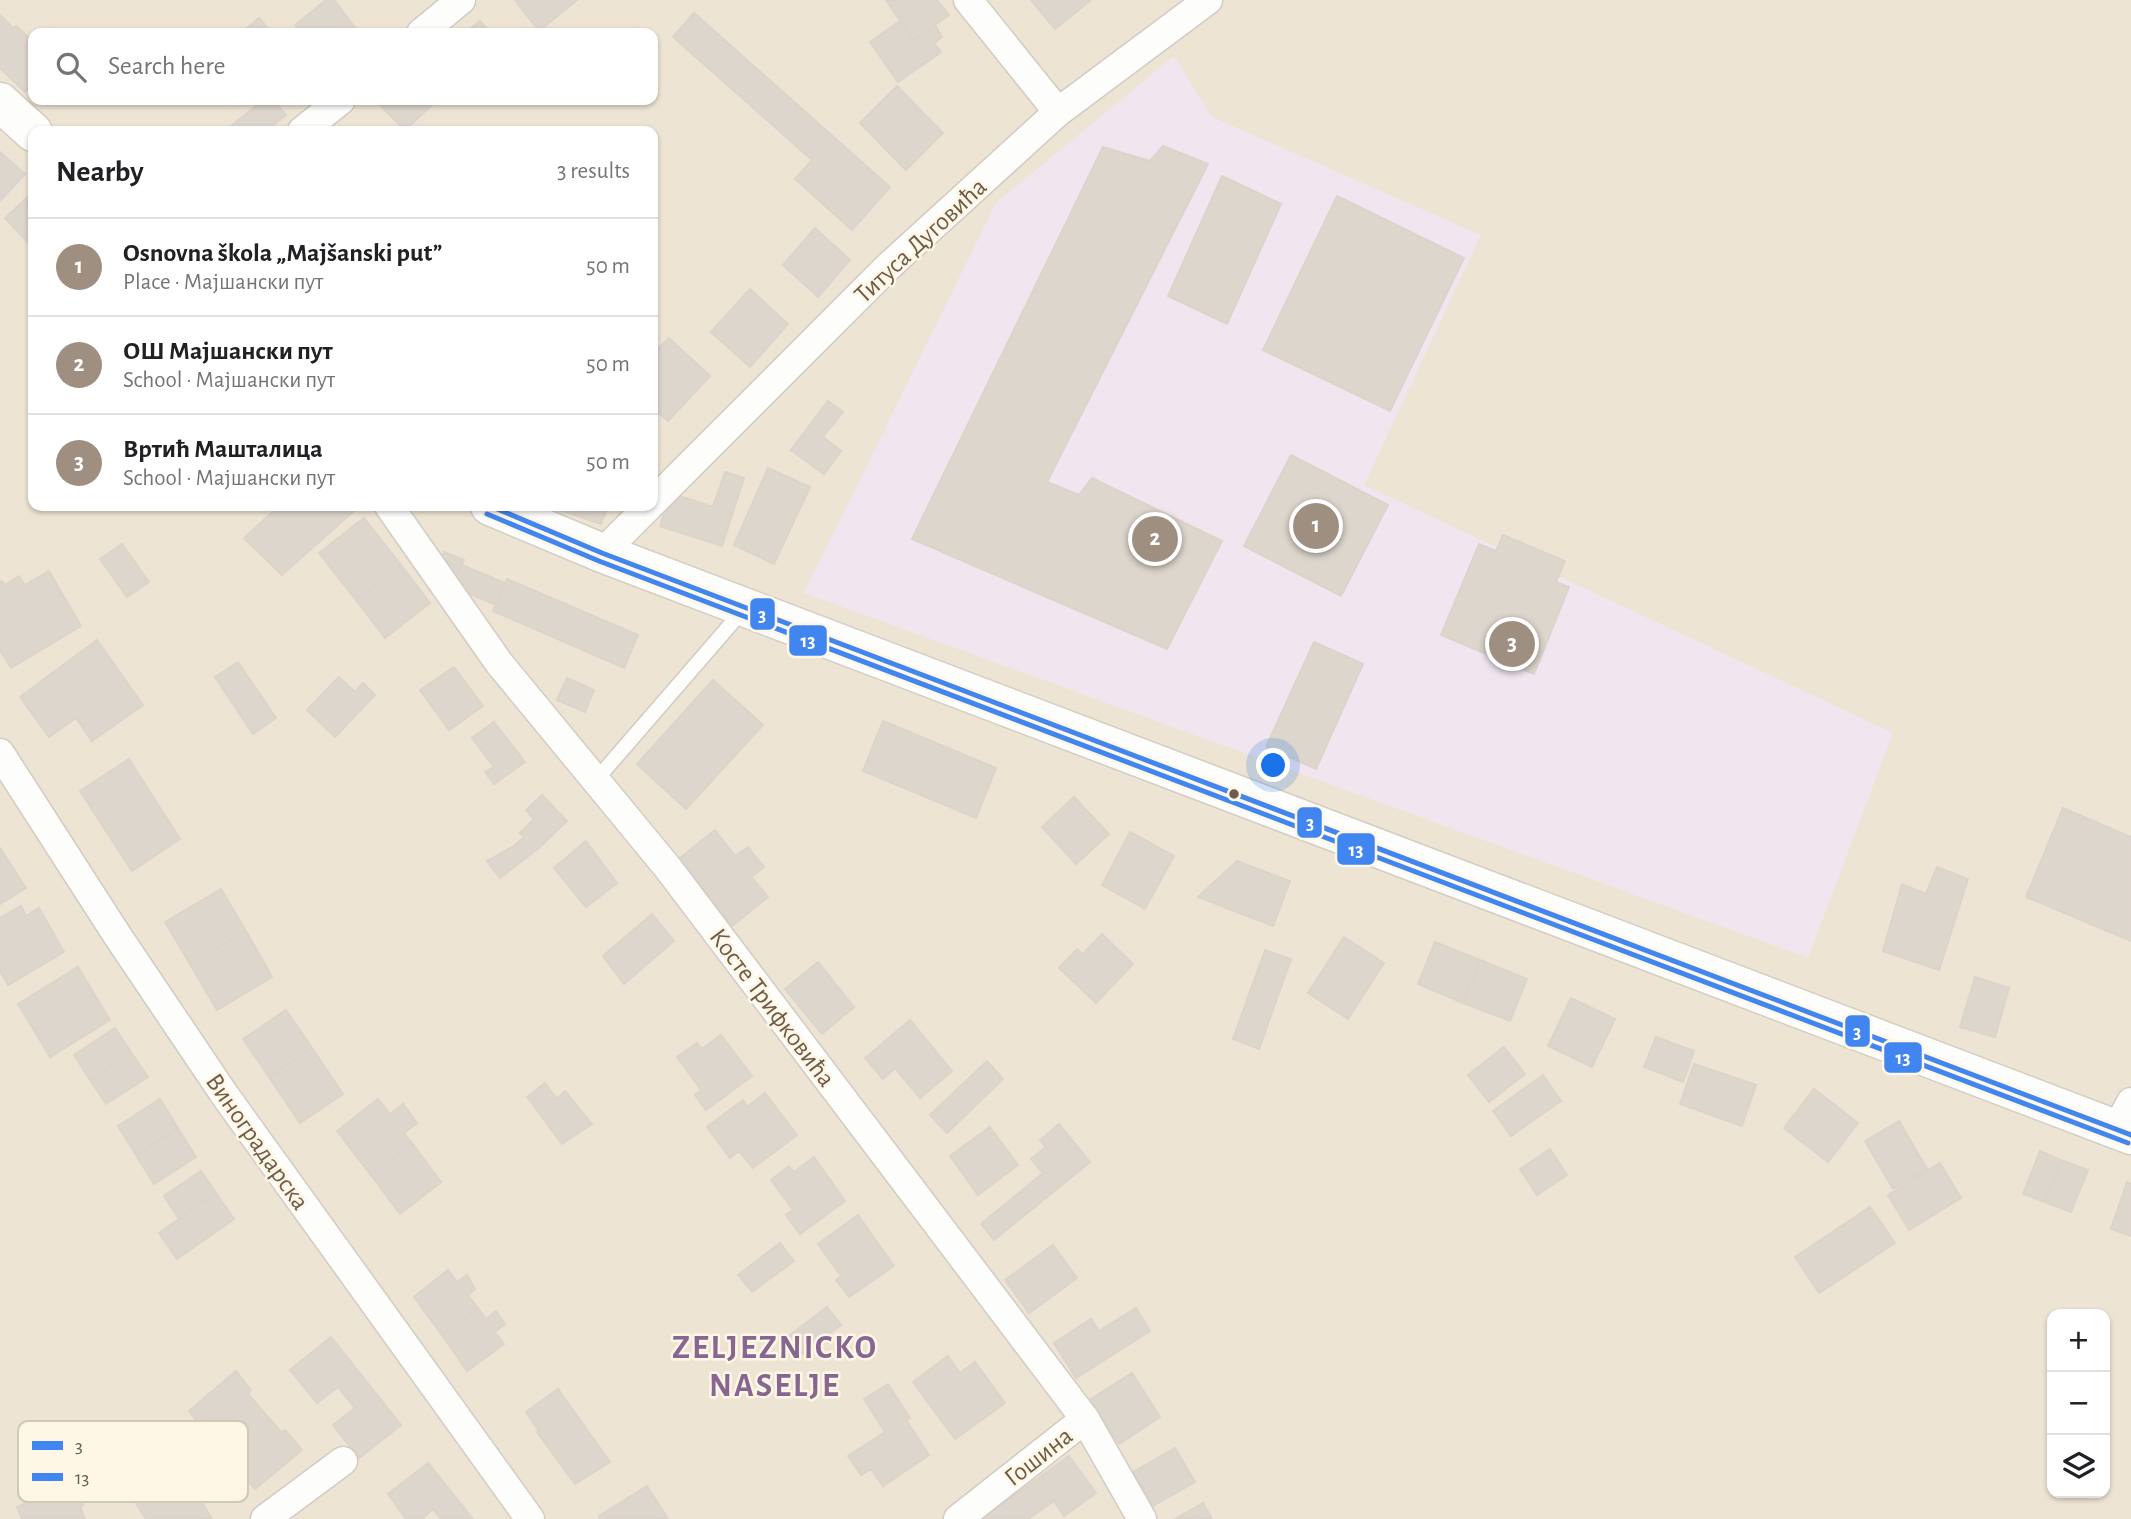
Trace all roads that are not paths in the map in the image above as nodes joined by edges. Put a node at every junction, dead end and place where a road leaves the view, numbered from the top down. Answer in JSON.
{"nodes":[{"id":1,"x":461,"y":0,"type":"edge"},
{"id":2,"x":968,"y":0,"type":"edge"},
{"id":3,"x":1208,"y":0,"type":"edge"},
{"id":4,"x":427,"y":28,"type":"edge"},
{"id":5,"x":0,"y":102,"type":"edge"},
{"id":6,"x":335,"y":105,"type":"edge"},
{"id":7,"x":1058,"y":112,"type":"junction"},
{"id":8,"x":308,"y":126,"type":"edge"},
{"id":9,"x":28,"y":127,"type":"edge"},
{"id":10,"x":658,"y":497,"type":"edge"},
{"id":11,"x":393,"y":511,"type":"edge"},
{"id":12,"x":502,"y":511,"type":"edge"},
{"id":13,"x":644,"y":511,"type":"edge"},
{"id":14,"x":602,"y":553,"type":"junction"},
{"id":15,"x":745,"y":608,"type":"junction"},
{"id":16,"x":0,"y":753,"type":"edge"},
{"id":17,"x":596,"y":780,"type":"junction"},
{"id":18,"x":2126,"y":1122,"type":"edge"},
{"id":19,"x":1085,"y":1419,"type":"junction"},
{"id":20,"x":344,"y":1461,"type":"dead end"},
{"id":21,"x":265,"y":1519,"type":"edge"},
{"id":22,"x":530,"y":1519,"type":"edge"},
{"id":23,"x":958,"y":1519,"type":"edge"},
{"id":24,"x":1142,"y":1519,"type":"edge"}],
"edges":[{"from":1,"to":4,"type":"street"},
{"from":2,"to":7,"type":"street"},
{"from":3,"to":7,"type":"street","name":"Титуса Дуговића"},
{"from":5,"to":9,"type":"street"},
{"from":6,"to":8,"type":"street"},
{"from":7,"to":10,"type":"street","name":"Титуса Дуговића"},
{"from":11,"to":17,"type":"street","name":"Косте Трифковића"},
{"from":12,"to":14,"type":"street"},
{"from":13,"to":14,"type":"street"},
{"from":14,"to":15,"type":"street"},
{"from":15,"to":17,"type":"lane"},
{"from":15,"to":18,"type":"street"},
{"from":16,"to":22,"type":"street","name":"Виноградарска"},
{"from":17,"to":19,"type":"street","name":"Косте Трифковића"},
{"from":19,"to":23,"type":"street","name":"Гошина"},
{"from":19,"to":24,"type":"street","name":"Косте Трифковића"},
{"from":20,"to":21,"type":"street"}]}
